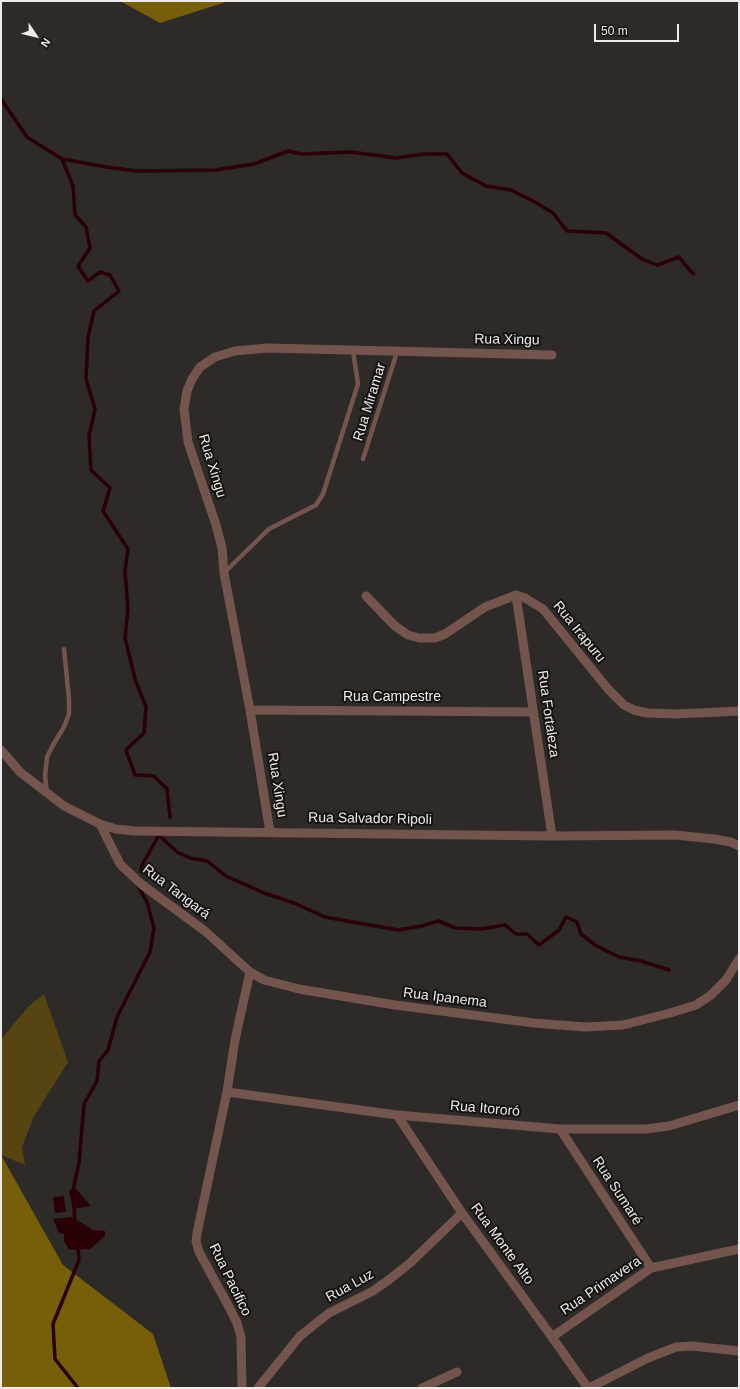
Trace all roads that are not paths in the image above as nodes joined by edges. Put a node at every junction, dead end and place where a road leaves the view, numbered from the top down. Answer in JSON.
{"nodes":[{"id":1,"x":353,"y":351,"type":"junction"},
{"id":2,"x":397,"y":352,"type":"junction"},
{"id":3,"x":552,"y":355,"type":"dead end"},
{"id":4,"x":363,"y":460,"type":"dead end"},
{"id":5,"x":224,"y":574,"type":"junction"},
{"id":6,"x":516,"y":595,"type":"junction"},
{"id":7,"x":366,"y":596,"type":"dead end"},
{"id":8,"x":64,"y":649,"type":"dead end"},
{"id":9,"x":250,"y":710,"type":"junction"},
{"id":10,"x":739,"y":711,"type":"edge"},
{"id":11,"x":533,"y":712,"type":"junction"},
{"id":12,"x":1,"y":750,"type":"edge"},
{"id":13,"x":48,"y":794,"type":"junction"},
{"id":14,"x":100,"y":824,"type":"junction"},
{"id":15,"x":270,"y":832,"type":"junction"},
{"id":16,"x":552,"y":836,"type":"junction"},
{"id":17,"x":739,"y":846,"type":"edge"},
{"id":18,"x":739,"y":959,"type":"edge"},
{"id":19,"x":250,"y":972,"type":"junction"},
{"id":20,"x":228,"y":1092,"type":"junction"},
{"id":21,"x":739,"y":1105,"type":"edge"},
{"id":22,"x":397,"y":1114,"type":"junction"},
{"id":23,"x":560,"y":1129,"type":"junction"},
{"id":24,"x":462,"y":1213,"type":"junction"},
{"id":25,"x":739,"y":1249,"type":"edge"},
{"id":26,"x":651,"y":1268,"type":"junction"},
{"id":27,"x":552,"y":1337,"type":"junction"},
{"id":28,"x":739,"y":1351,"type":"edge"},
{"id":29,"x":456,"y":1372,"type":"dead end"},
{"id":30,"x":242,"y":1388,"type":"edge"},
{"id":31,"x":258,"y":1388,"type":"edge"},
{"id":32,"x":422,"y":1388,"type":"edge"},
{"id":33,"x":588,"y":1388,"type":"edge"}],
"edges":[{"from":1,"to":2,"type":"street","name":"Rua Xingu"},
{"from":1,"to":5,"type":"lane"},
{"from":1,"to":5,"type":"street","name":"Rua Xingu"},
{"from":2,"to":3,"type":"street","name":"Rua Xingu"},
{"from":2,"to":4,"type":"lane","name":"Rua Miramar"},
{"from":5,"to":9,"type":"street","name":"Rua Xingu"},
{"from":6,"to":7,"type":"street"},
{"from":6,"to":10,"type":"street","name":"Rua Irapuru"},
{"from":6,"to":11,"type":"street","name":"Rua Fortaleza"},
{"from":8,"to":13,"type":"lane"},
{"from":9,"to":11,"type":"street","name":"Rua Campestre"},
{"from":9,"to":15,"type":"street","name":"Rua Xingu"},
{"from":11,"to":16,"type":"street","name":"Rua Fortaleza"},
{"from":12,"to":13,"type":"street","name":"Rua Salvador Ripoli"},
{"from":13,"to":14,"type":"street","name":"Rua Salvador Ripoli"},
{"from":14,"to":15,"type":"street","name":"Rua Salvador Ripoli"},
{"from":14,"to":19,"type":"street","name":"Rua Tangará"},
{"from":15,"to":16,"type":"street","name":"Rua Salvador Ripoli"},
{"from":16,"to":17,"type":"street","name":"Rua Salvador Ripoli"},
{"from":18,"to":19,"type":"street","name":"Rua Ipanema"},
{"from":19,"to":20,"type":"street"},
{"from":20,"to":22,"type":"street","name":"Rua Itororó"},
{"from":20,"to":30,"type":"street","name":"Rua Pacifico"},
{"from":21,"to":23,"type":"street","name":"Rua Itororó"},
{"from":22,"to":23,"type":"street","name":"Rua Itororó"},
{"from":22,"to":24,"type":"street","name":"Rua Monte Alto"},
{"from":23,"to":26,"type":"street","name":"Rua Sumaré"},
{"from":24,"to":27,"type":"street","name":"Rua Monte Alto"},
{"from":24,"to":31,"type":"street","name":"Rua Luz"},
{"from":25,"to":26,"type":"street","name":"Rua Primavera"},
{"from":26,"to":27,"type":"street","name":"Rua Primavera"},
{"from":27,"to":33,"type":"street","name":"Rua Monte Alto"},
{"from":28,"to":33,"type":"street"},
{"from":29,"to":32,"type":"street"}]}
